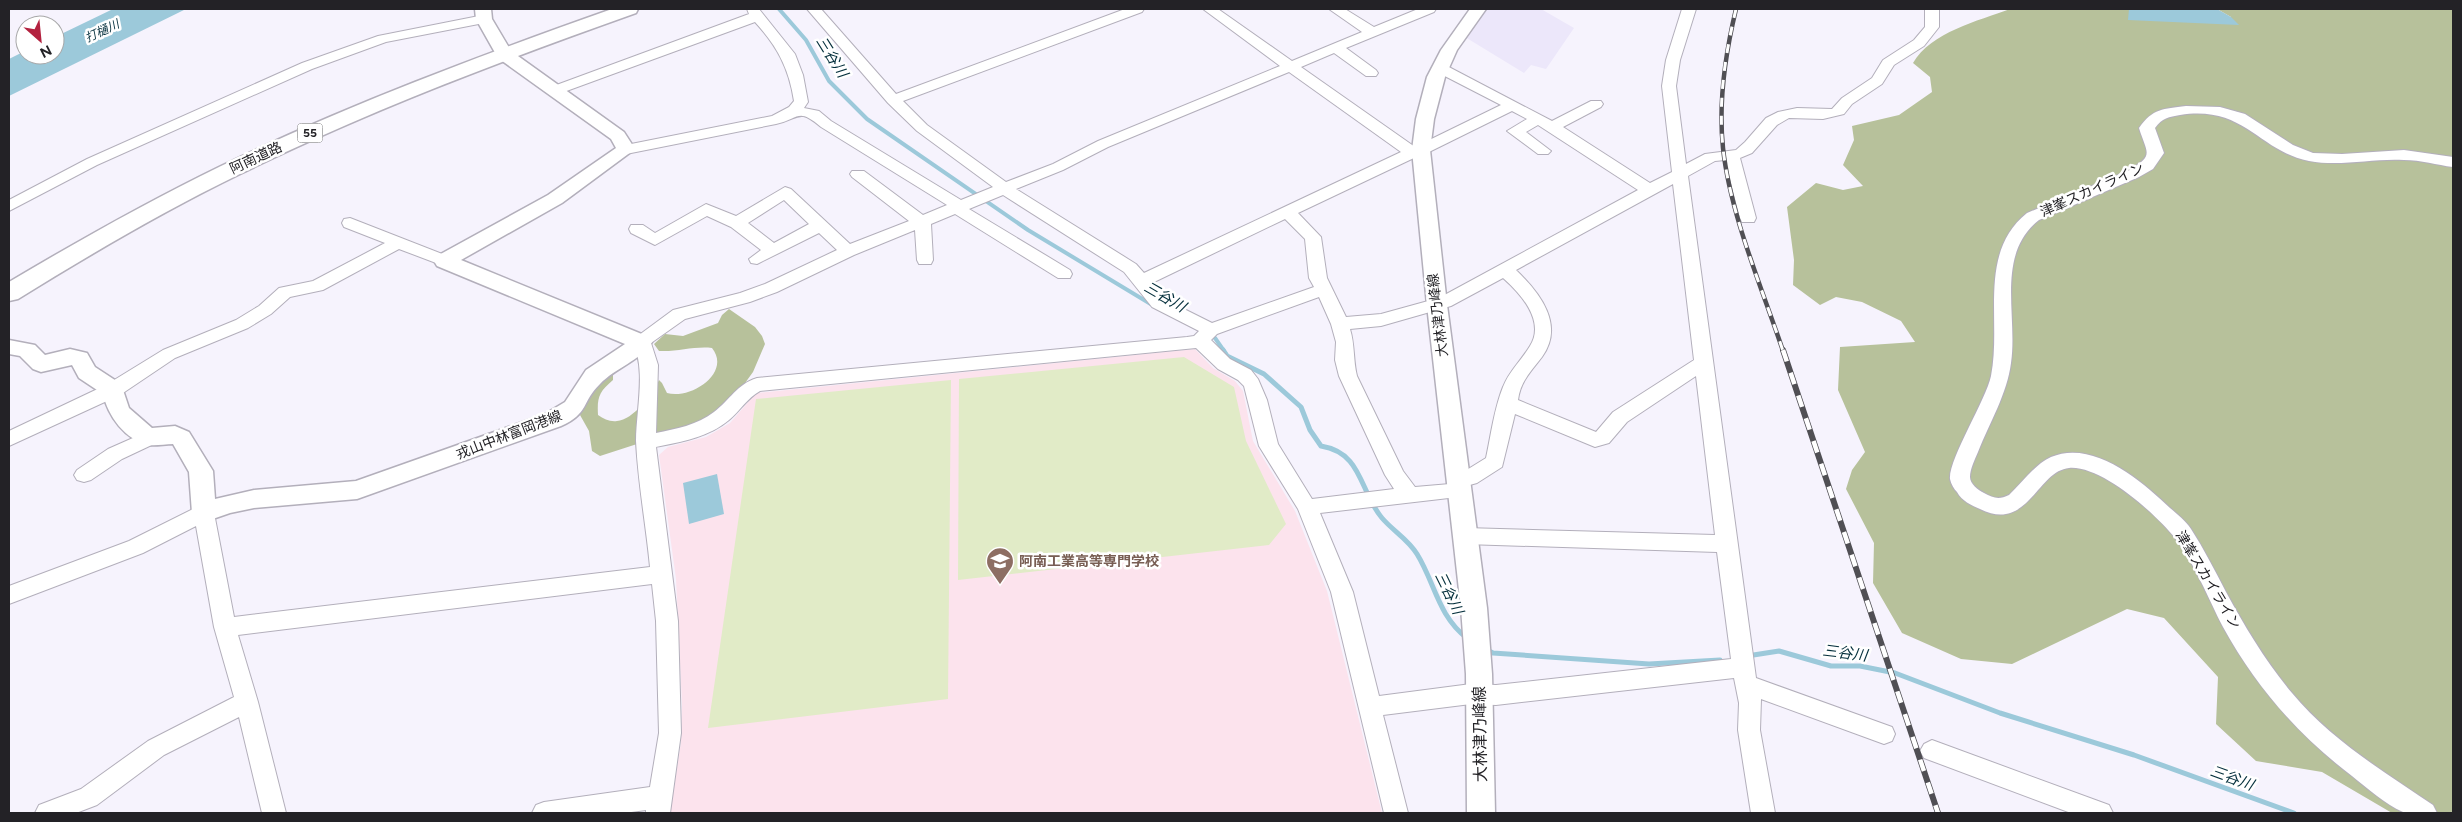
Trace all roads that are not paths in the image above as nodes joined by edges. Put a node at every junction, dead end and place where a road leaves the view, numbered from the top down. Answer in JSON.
{"nodes":[{"id":1,"x":601,"y":9,"type":"edge"},
{"id":2,"x":628,"y":9,"type":"edge"},
{"id":3,"x":814,"y":9,"type":"edge"},
{"id":4,"x":1135,"y":9,"type":"edge"},
{"id":5,"x":1210,"y":9,"type":"edge"},
{"id":6,"x":1336,"y":9,"type":"edge"},
{"id":7,"x":1429,"y":9,"type":"edge"},
{"id":8,"x":1478,"y":9,"type":"edge"},
{"id":9,"x":1689,"y":9,"type":"edge"},
{"id":10,"x":1932,"y":9,"type":"edge"},
{"id":11,"x":755,"y":11,"type":"edge"},
{"id":12,"x":483,"y":14,"type":"edge"},
{"id":13,"x":1372,"y":32,"type":"junction"},
{"id":14,"x":1336,"y":48,"type":"junction"},
{"id":15,"x":501,"y":50,"type":"junction"},
{"id":16,"x":1290,"y":67,"type":"junction"},
{"id":17,"x":1440,"y":68,"type":"junction"},
{"id":18,"x":1372,"y":73,"type":"dead end"},
{"id":19,"x":556,"y":90,"type":"junction"},
{"id":20,"x":893,"y":100,"type":"junction"},
{"id":21,"x":1596,"y":104,"type":"dead end"},
{"id":22,"x":1513,"y":105,"type":"junction"},
{"id":23,"x":794,"y":110,"type":"junction"},
{"id":24,"x":1538,"y":119,"type":"junction"},
{"id":25,"x":1552,"y":127,"type":"junction"},
{"id":26,"x":626,"y":149,"type":"junction"},
{"id":27,"x":1419,"y":151,"type":"junction"},
{"id":28,"x":1543,"y":151,"type":"dead end"},
{"id":29,"x":1731,"y":155,"type":"junction"},
{"id":30,"x":2453,"y":162,"type":"edge"},
{"id":31,"x":858,"y":174,"type":"dead end"},
{"id":32,"x":1679,"y":174,"type":"junction"},
{"id":33,"x":1006,"y":189,"type":"junction"},
{"id":34,"x":1650,"y":190,"type":"junction"},
{"id":35,"x":9,"y":206,"type":"edge"},
{"id":36,"x":963,"y":207,"type":"junction"},
{"id":37,"x":1288,"y":213,"type":"junction"},
{"id":38,"x":1748,"y":218,"type":"dead end"},
{"id":39,"x":350,"y":223,"type":"dead end"},
{"id":40,"x":737,"y":223,"type":"junction"},
{"id":41,"x":923,"y":223,"type":"junction"},
{"id":42,"x":820,"y":225,"type":"junction"},
{"id":43,"x":637,"y":229,"type":"dead end"},
{"id":44,"x":398,"y":243,"type":"junction"},
{"id":45,"x":773,"y":250,"type":"junction"},
{"id":46,"x":848,"y":252,"type":"junction"},
{"id":47,"x":757,"y":259,"type":"dead end"},
{"id":48,"x":924,"y":260,"type":"dead end"},
{"id":49,"x":444,"y":261,"type":"junction"},
{"id":50,"x":1505,"y":270,"type":"junction"},
{"id":51,"x":1064,"y":274,"type":"dead end"},
{"id":52,"x":9,"y":278,"type":"edge"},
{"id":53,"x":1142,"y":281,"type":"junction"},
{"id":54,"x":1322,"y":290,"type":"junction"},
{"id":55,"x":9,"y":294,"type":"edge"},
{"id":56,"x":1437,"y":305,"type":"junction"},
{"id":57,"x":1340,"y":324,"type":"junction"},
{"id":58,"x":1206,"y":335,"type":"junction"},
{"id":59,"x":641,"y":342,"type":"junction"},
{"id":60,"x":9,"y":347,"type":"edge"},
{"id":61,"x":1704,"y":362,"type":"junction"},
{"id":62,"x":113,"y":390,"type":"junction"},
{"id":63,"x":1508,"y":404,"type":"junction"},
{"id":64,"x":151,"y":437,"type":"junction"},
{"id":65,"x":9,"y":439,"type":"edge"},
{"id":66,"x":646,"y":442,"type":"junction"},
{"id":67,"x":84,"y":475,"type":"dead end"},
{"id":68,"x":1459,"y":486,"type":"junction"},
{"id":69,"x":1409,"y":494,"type":"junction"},
{"id":70,"x":1307,"y":507,"type":"junction"},
{"id":71,"x":204,"y":514,"type":"junction"},
{"id":72,"x":1465,"y":536,"type":"junction"},
{"id":73,"x":1727,"y":544,"type":"junction"},
{"id":74,"x":662,"y":574,"type":"junction"},
{"id":75,"x":9,"y":595,"type":"edge"},
{"id":76,"x":225,"y":627,"type":"junction"},
{"id":77,"x":1743,"y":666,"type":"junction"},
{"id":78,"x":1479,"y":695,"type":"junction"},
{"id":79,"x":247,"y":702,"type":"junction"},
{"id":80,"x":1370,"y":707,"type":"junction"},
{"id":81,"x":1884,"y":734,"type":"dead end"},
{"id":82,"x":1932,"y":751,"type":"dead end"},
{"id":83,"x":659,"y":805,"type":"edge"},
{"id":84,"x":47,"y":813,"type":"edge"},
{"id":85,"x":274,"y":813,"type":"edge"},
{"id":86,"x":544,"y":813,"type":"edge"},
{"id":87,"x":1396,"y":813,"type":"edge"},
{"id":88,"x":1481,"y":813,"type":"edge"},
{"id":89,"x":1763,"y":813,"type":"edge"},
{"id":90,"x":2101,"y":813,"type":"edge"},
{"id":91,"x":2424,"y":813,"type":"edge"}],
"edges":[{"from":1,"to":15,"type":"highway","name":"阿南道路","number":"55"},
{"from":2,"to":15,"type":"highway","name":"阿南道路","number":"55"},
{"from":3,"to":20,"type":"street"},
{"from":4,"to":20,"type":"street"},
{"from":5,"to":16,"type":"street"},
{"from":6,"to":13,"type":"street"},
{"from":7,"to":13,"type":"street"},
{"from":8,"to":17,"type":"main road","name":"大林津乃峰線"},
{"from":9,"to":32,"type":"street"},
{"from":10,"to":29,"type":"street"},
{"from":11,"to":19,"type":"street"},
{"from":11,"to":23,"type":"street"},
{"from":12,"to":15,"type":"main road"},
{"from":12,"to":35,"type":"street"},
{"from":13,"to":14,"type":"street"},
{"from":14,"to":16,"type":"street"},
{"from":14,"to":18,"type":"street"},
{"from":15,"to":19,"type":"main road"},
{"from":15,"to":52,"type":"highway","name":"阿南道路","number":"55"},
{"from":15,"to":55,"type":"highway","name":"阿南道路","number":"55"},
{"from":16,"to":27,"type":"street"},
{"from":16,"to":33,"type":"street"},
{"from":17,"to":22,"type":"street"},
{"from":17,"to":27,"type":"main road","name":"大林津乃峰線"},
{"from":19,"to":26,"type":"main road"},
{"from":20,"to":33,"type":"street"},
{"from":21,"to":25,"type":"street"},
{"from":22,"to":24,"type":"street"},
{"from":22,"to":27,"type":"street"},
{"from":23,"to":26,"type":"street"},
{"from":23,"to":36,"type":"street"},
{"from":24,"to":25,"type":"street"},
{"from":24,"to":28,"type":"street"},
{"from":25,"to":34,"type":"street"},
{"from":26,"to":49,"type":"main road"},
{"from":27,"to":37,"type":"street"},
{"from":27,"to":56,"type":"main road","name":"大林津乃峰線"},
{"from":29,"to":32,"type":"street"},
{"from":29,"to":38,"type":"street"},
{"from":30,"to":91,"type":"street","name":"津峯スカイライン"},
{"from":31,"to":41,"type":"street"},
{"from":32,"to":34,"type":"street"},
{"from":32,"to":61,"type":"street"},
{"from":33,"to":36,"type":"street"},
{"from":33,"to":53,"type":"street"},
{"from":34,"to":50,"type":"street"},
{"from":36,"to":41,"type":"street"},
{"from":36,"to":51,"type":"street"},
{"from":37,"to":53,"type":"street"},
{"from":37,"to":54,"type":"street"},
{"from":39,"to":44,"type":"street"},
{"from":40,"to":42,"type":"street"},
{"from":40,"to":43,"type":"street"},
{"from":40,"to":45,"type":"street"},
{"from":41,"to":46,"type":"street"},
{"from":41,"to":48,"type":"street"},
{"from":42,"to":45,"type":"street"},
{"from":42,"to":46,"type":"street"},
{"from":44,"to":49,"type":"street"},
{"from":44,"to":62,"type":"street"},
{"from":45,"to":47,"type":"street"},
{"from":46,"to":59,"type":"street"},
{"from":49,"to":59,"type":"main road"},
{"from":50,"to":56,"type":"street"},
{"from":50,"to":63,"type":"street"},
{"from":53,"to":58,"type":"street"},
{"from":54,"to":57,"type":"street"},
{"from":54,"to":58,"type":"street"},
{"from":56,"to":57,"type":"street"},
{"from":56,"to":68,"type":"main road","name":"大林津乃峰線"},
{"from":57,"to":69,"type":"street"},
{"from":58,"to":66,"type":"street"},
{"from":58,"to":70,"type":"street"},
{"from":59,"to":66,"type":"street"},
{"from":59,"to":71,"type":"main road","name":"戎山中林富岡港線"},
{"from":60,"to":62,"type":"main road"},
{"from":61,"to":63,"type":"street"},
{"from":61,"to":73,"type":"street"},
{"from":62,"to":64,"type":"main road"},
{"from":62,"to":65,"type":"street"},
{"from":63,"to":68,"type":"street"},
{"from":64,"to":67,"type":"street"},
{"from":64,"to":71,"type":"main road"},
{"from":66,"to":74,"type":"street"},
{"from":68,"to":69,"type":"street"},
{"from":68,"to":72,"type":"main road","name":"大林津乃峰線"},
{"from":69,"to":70,"type":"street"},
{"from":70,"to":80,"type":"street"},
{"from":71,"to":75,"type":"street"},
{"from":71,"to":76,"type":"street"},
{"from":72,"to":73,"type":"street"},
{"from":72,"to":78,"type":"main road","name":"大林津乃峰線"},
{"from":73,"to":77,"type":"street"},
{"from":74,"to":76,"type":"street"},
{"from":74,"to":83,"type":"street"},
{"from":76,"to":79,"type":"street"},
{"from":77,"to":78,"type":"street"},
{"from":77,"to":81,"type":"street"},
{"from":77,"to":89,"type":"street"},
{"from":78,"to":80,"type":"street"},
{"from":78,"to":88,"type":"main road","name":"大林津乃峰線"},
{"from":79,"to":84,"type":"street"},
{"from":79,"to":85,"type":"street"},
{"from":80,"to":87,"type":"street"},
{"from":82,"to":90,"type":"street"},
{"from":83,"to":86,"type":"street"}]}
